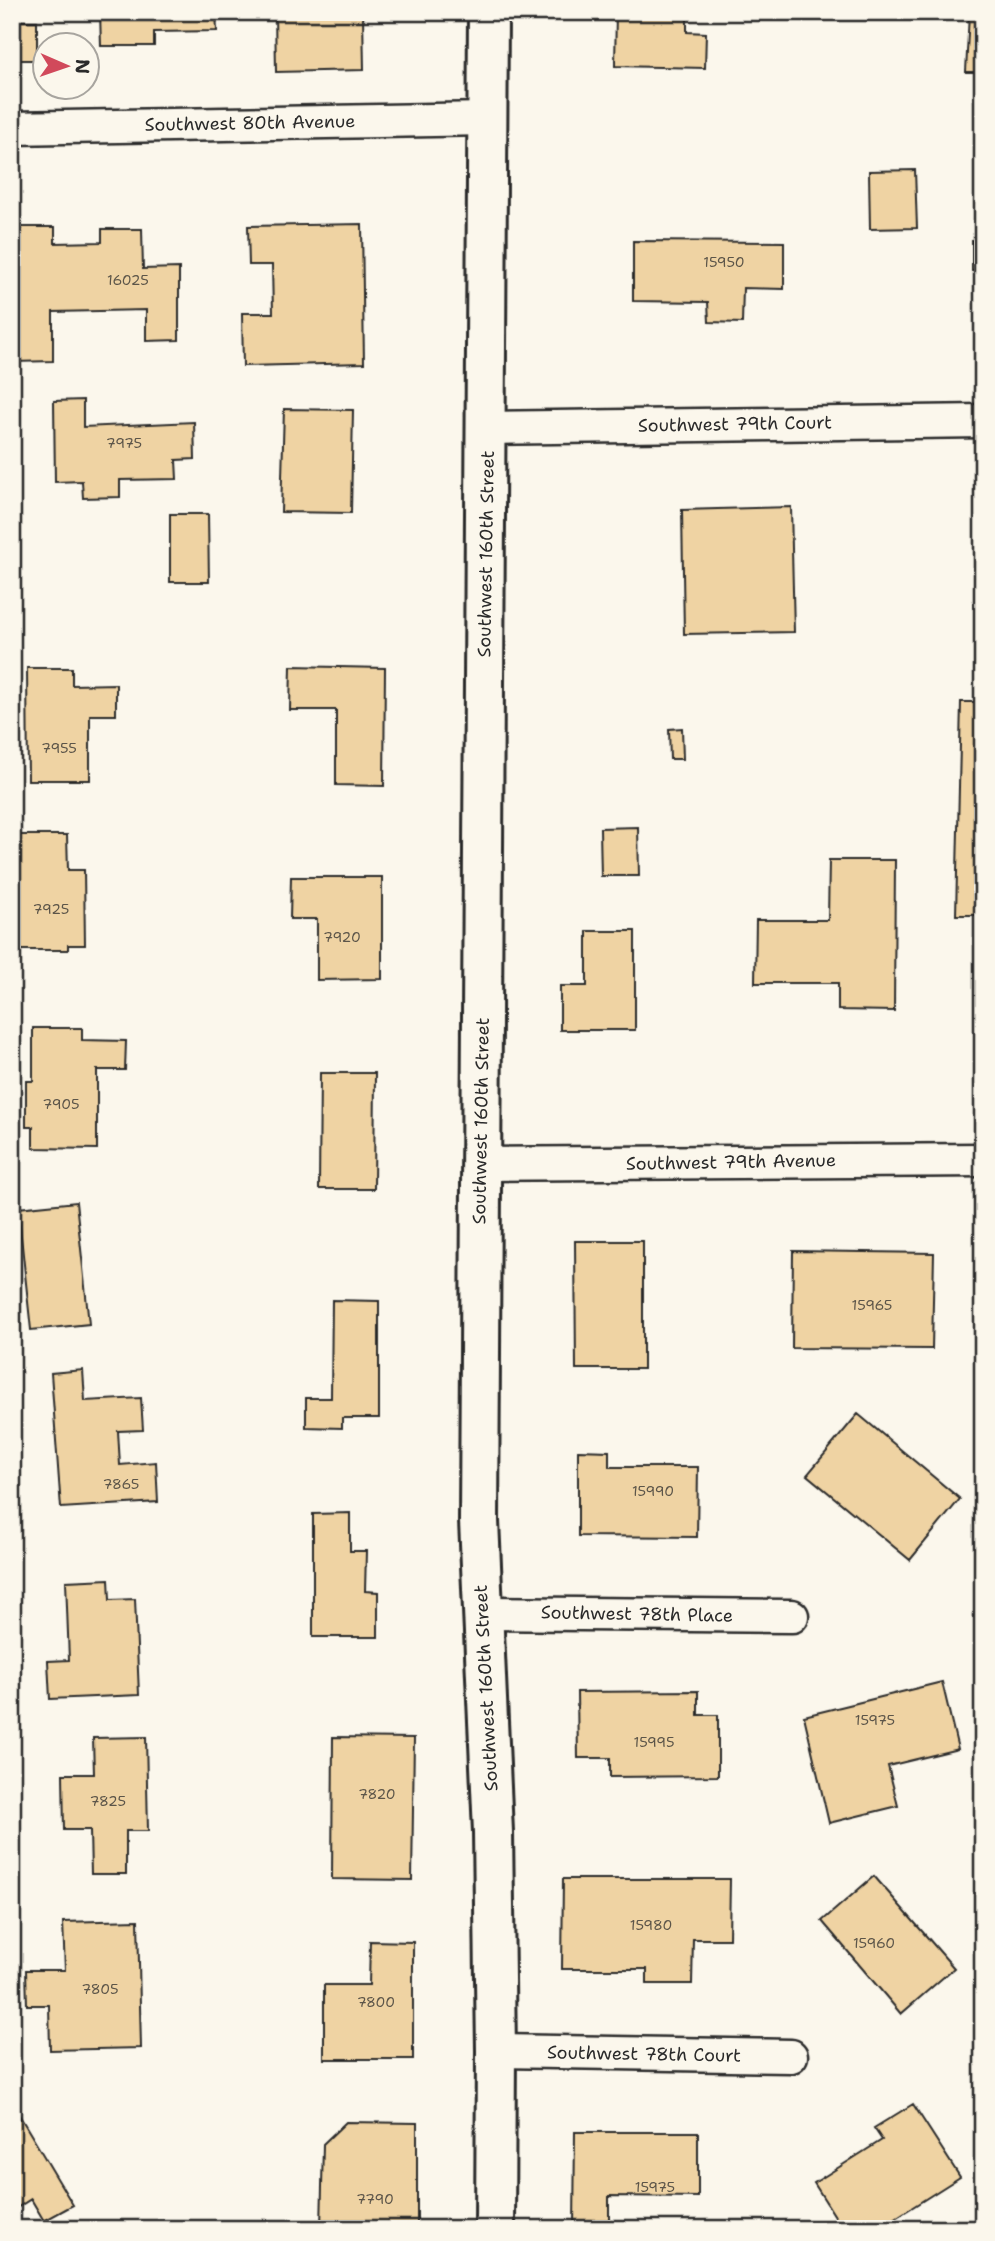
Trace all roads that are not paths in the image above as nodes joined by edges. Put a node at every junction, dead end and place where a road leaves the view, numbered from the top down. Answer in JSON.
{"nodes":[{"id":1,"x":488,"y":12,"type":"edge"},
{"id":2,"x":487,"y":119,"type":"junction"},
{"id":3,"x":12,"y":128,"type":"edge"},
{"id":4,"x":983,"y":421,"type":"edge"},
{"id":5,"x":488,"y":428,"type":"junction"},
{"id":6,"x":983,"y":1160,"type":"edge"},
{"id":7,"x":480,"y":1164,"type":"junction"},
{"id":8,"x":482,"y":1614,"type":"junction"},
{"id":9,"x":792,"y":1616,"type":"dead end"},
{"id":10,"x":496,"y":2051,"type":"junction"},
{"id":11,"x":791,"y":2056,"type":"dead end"},
{"id":12,"x":495,"y":2229,"type":"edge"}],
"edges":[{"from":1,"to":2,"type":"street","name":"Southwest 160th Street"},
{"from":2,"to":3,"type":"street","name":"Southwest 80th Avenue"},
{"from":2,"to":5,"type":"street","name":"Southwest 160th Street"},
{"from":4,"to":5,"type":"street","name":"Southwest 79th Court"},
{"from":5,"to":7,"type":"street","name":"Southwest 160th Street"},
{"from":6,"to":7,"type":"street","name":"Southwest 79th Avenue"},
{"from":7,"to":8,"type":"street","name":"Southwest 160th Street"},
{"from":8,"to":9,"type":"street","name":"Southwest 78th Place"},
{"from":8,"to":10,"type":"street","name":"Southwest 160th Street"},
{"from":10,"to":11,"type":"street","name":"Southwest 78th Court"},
{"from":10,"to":12,"type":"street","name":"Southwest 160th Street"}]}
